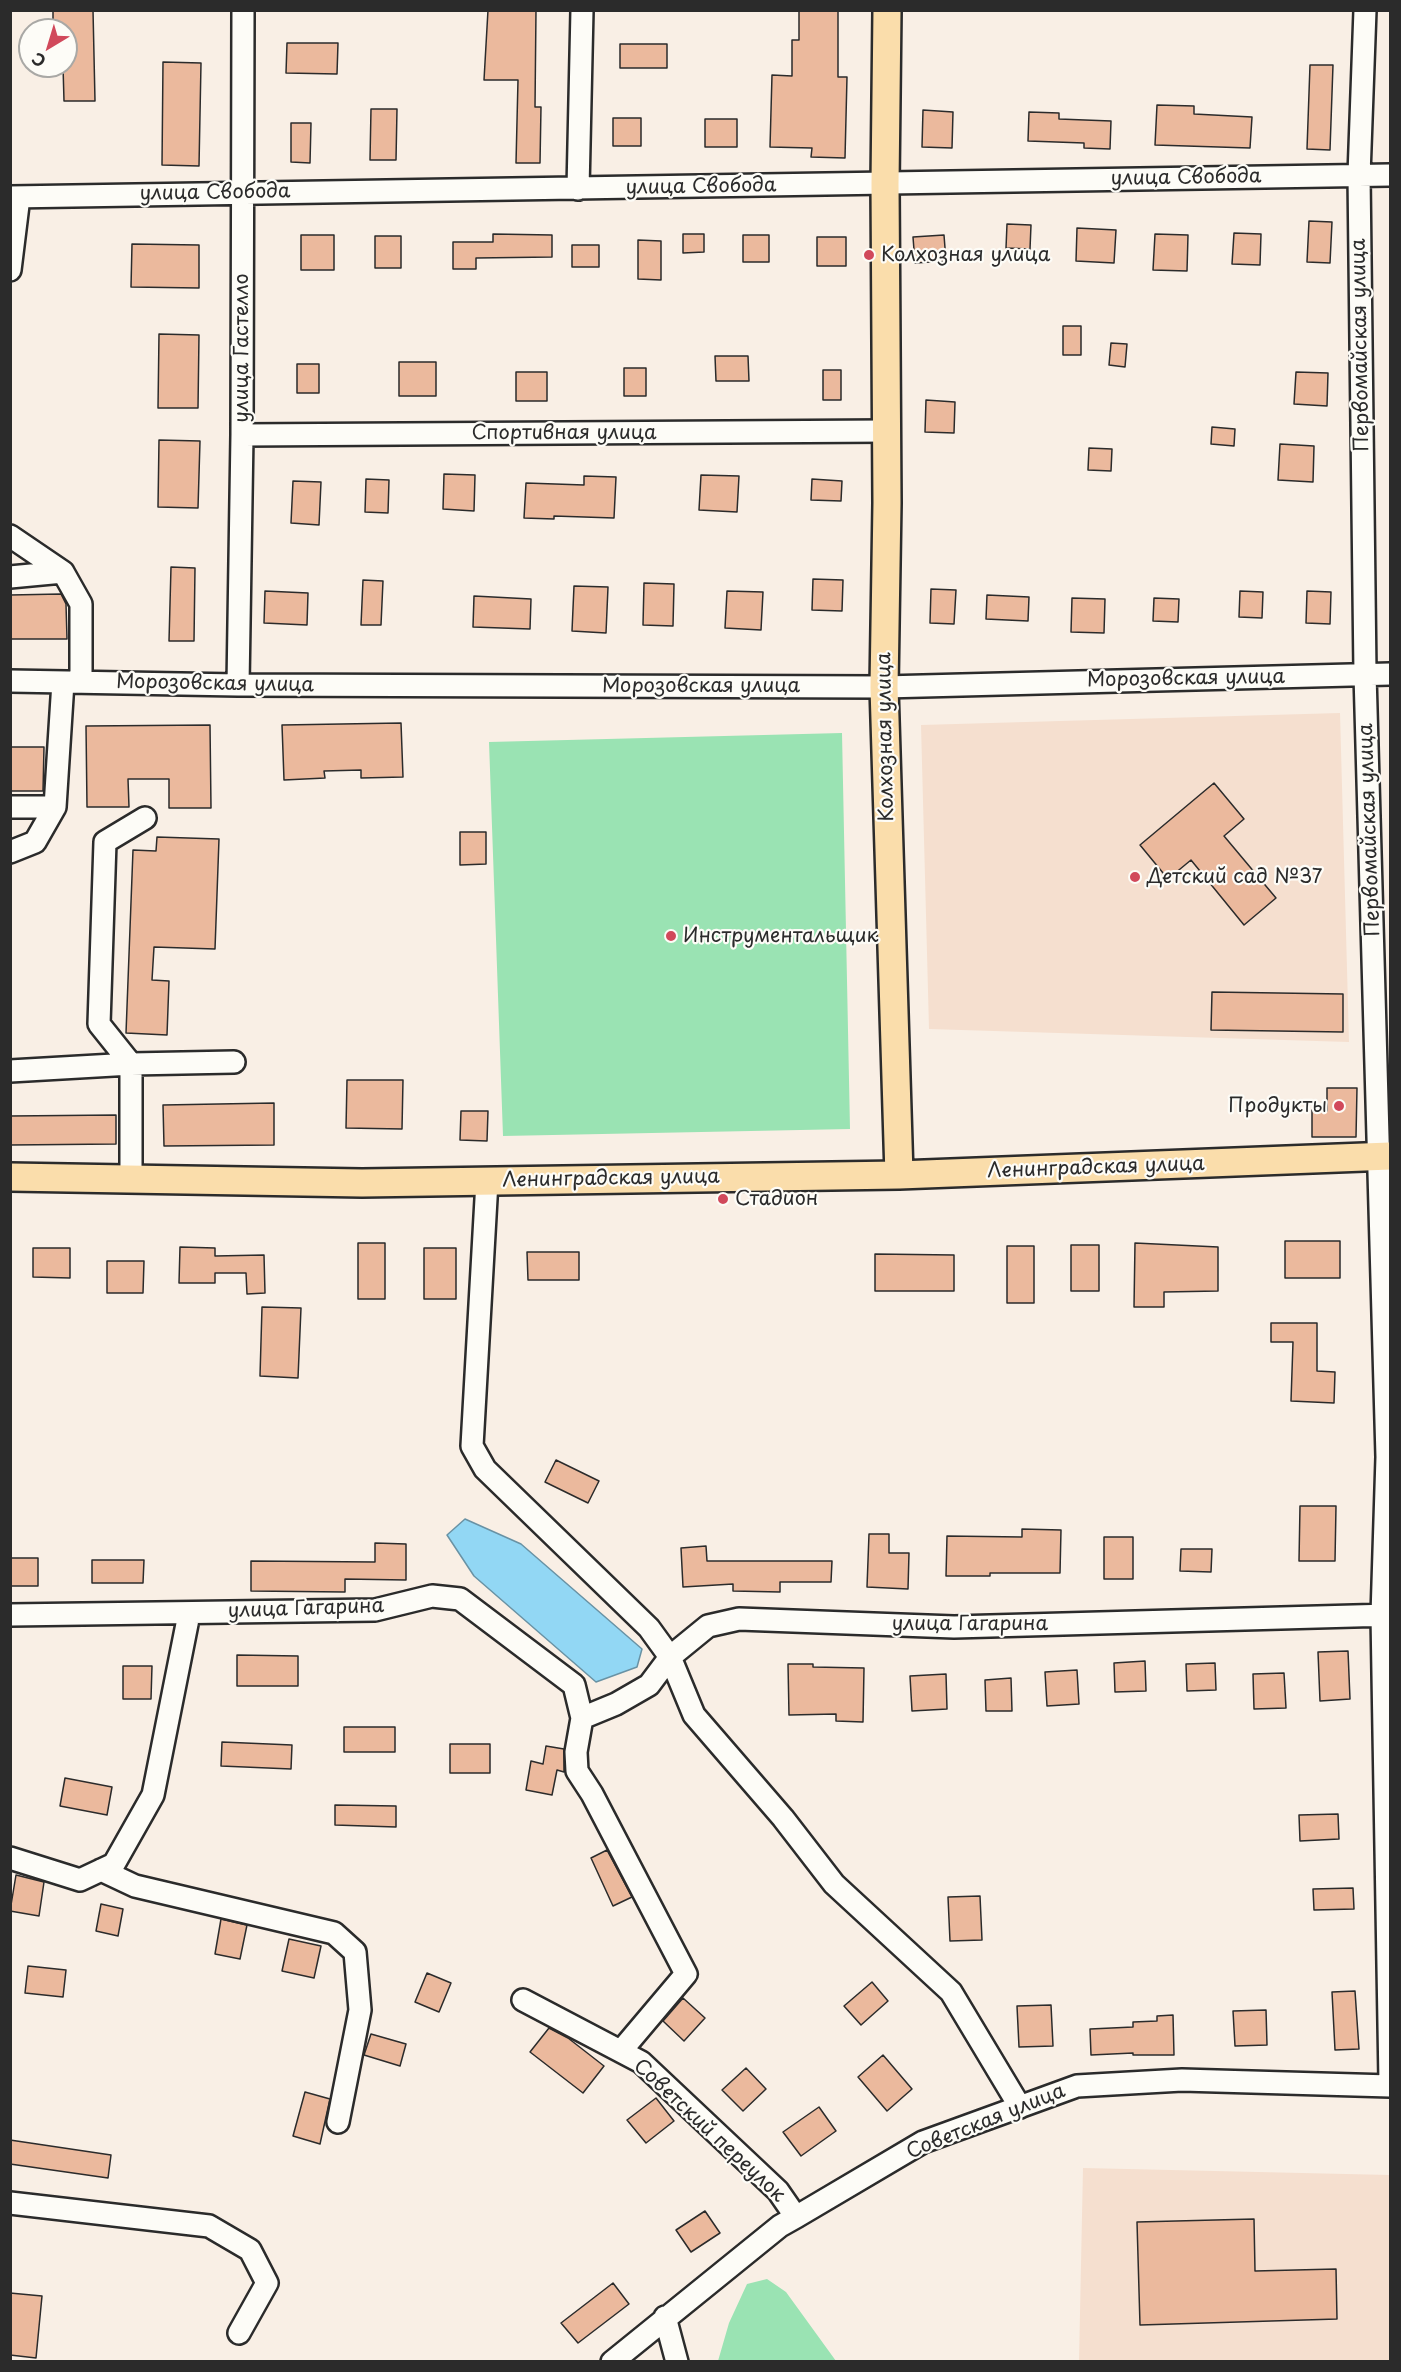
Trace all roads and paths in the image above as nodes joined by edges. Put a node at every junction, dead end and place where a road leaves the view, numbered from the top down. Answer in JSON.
{"nodes":[{"id":1,"x":243,"y":10,"type":"edge"},
{"id":2,"x":582,"y":10,"type":"edge"},
{"id":3,"x":887,"y":10,"type":"edge"},
{"id":4,"x":1365,"y":10,"type":"edge"},
{"id":5,"x":1359,"y":175,"type":"junction"},
{"id":6,"x":1390,"y":175,"type":"edge"},
{"id":7,"x":885,"y":184,"type":"junction"},
{"id":8,"x":578,"y":189,"type":"junction"},
{"id":9,"x":241,"y":192,"type":"junction"},
{"id":10,"x":15,"y":197,"type":"edge"},
{"id":11,"x":10,"y":270,"type":"edge"},
{"id":12,"x":887,"y":431,"type":"junction"},
{"id":13,"x":242,"y":435,"type":"junction"},
{"id":14,"x":10,"y":536,"type":"edge"},
{"id":15,"x":63,"y":572,"type":"junction"},
{"id":16,"x":10,"y":577,"type":"edge"},
{"id":17,"x":1365,"y":674,"type":"junction"},
{"id":18,"x":1390,"y":674,"type":"edge"},
{"id":19,"x":10,"y":681,"type":"edge"},
{"id":20,"x":72,"y":682,"type":"junction"},
{"id":21,"x":238,"y":685,"type":"junction"},
{"id":22,"x":884,"y":687,"type":"junction"},
{"id":23,"x":10,"y":807,"type":"edge"},
{"id":24,"x":54,"y":807,"type":"junction"},
{"id":25,"x":145,"y":818,"type":"dead end"},
{"id":26,"x":10,"y":852,"type":"edge"},
{"id":27,"x":234,"y":1062,"type":"dead end"},
{"id":28,"x":131,"y":1064,"type":"junction"},
{"id":29,"x":10,"y":1071,"type":"edge"},
{"id":30,"x":1385,"y":1156,"type":"edge"},
{"id":31,"x":899,"y":1175,"type":"junction"},
{"id":32,"x":10,"y":1177,"type":"edge"},
{"id":33,"x":131,"y":1179,"type":"junction"},
{"id":34,"x":487,"y":1181,"type":"junction"},
{"id":35,"x":10,"y":1614,"type":"edge"},
{"id":36,"x":189,"y":1614,"type":"junction"},
{"id":37,"x":1386,"y":1615,"type":"edge"},
{"id":38,"x":670,"y":1656,"type":"junction"},
{"id":39,"x":582,"y":1718,"type":"junction"},
{"id":40,"x":10,"y":1858,"type":"edge"},
{"id":41,"x":101,"y":1870,"type":"junction"},
{"id":42,"x":523,"y":2000,"type":"dead end"},
{"id":43,"x":621,"y":2051,"type":"junction"},
{"id":44,"x":1390,"y":2084,"type":"edge"},
{"id":45,"x":1020,"y":2107,"type":"junction"},
{"id":46,"x":338,"y":2122,"type":"dead end"},
{"id":47,"x":10,"y":2203,"type":"edge"},
{"id":48,"x":796,"y":2217,"type":"junction"},
{"id":49,"x":665,"y":2316,"type":"junction"},
{"id":50,"x":239,"y":2333,"type":"dead end"},
{"id":51,"x":612,"y":2361,"type":"edge"},
{"id":52,"x":676,"y":2361,"type":"edge"}],
"edges":[{"from":1,"to":9,"type":"street","name":"улица Гастелло"},
{"from":2,"to":8,"type":"street"},
{"from":3,"to":7,"type":"main road","name":"Колхозная улица"},
{"from":4,"to":5,"type":"street","name":"Первомайская улица"},
{"from":5,"to":6,"type":"street","name":"улица Свобода"},
{"from":5,"to":7,"type":"street","name":"улица Свобода"},
{"from":5,"to":17,"type":"street","name":"Первомайская улица"},
{"from":7,"to":8,"type":"street","name":"улица Свобода"},
{"from":7,"to":12,"type":"main road","name":"Колхозная улица"},
{"from":8,"to":9,"type":"street","name":"улица Свобода"},
{"from":9,"to":10,"type":"street","name":"улица Свобода"},
{"from":9,"to":13,"type":"street","name":"улица Гастелло"},
{"from":10,"to":11,"type":"street"},
{"from":12,"to":13,"type":"street","name":"Спортивная улица"},
{"from":12,"to":22,"type":"main road","name":"Колхозная улица"},
{"from":13,"to":21,"type":"street","name":"улица Гастелло"},
{"from":14,"to":15,"type":"street"},
{"from":15,"to":16,"type":"street"},
{"from":15,"to":20,"type":"street"},
{"from":17,"to":18,"type":"street","name":"Морозовская улица"},
{"from":17,"to":22,"type":"street","name":"Морозовская улица"},
{"from":17,"to":30,"type":"street","name":"Первомайская улица"},
{"from":19,"to":20,"type":"street","name":"Морозовская улица"},
{"from":20,"to":21,"type":"street","name":"Морозовская улица"},
{"from":20,"to":24,"type":"street"},
{"from":21,"to":22,"type":"street","name":"Морозовская улица"},
{"from":22,"to":31,"type":"main road","name":"Колхозная улица"},
{"from":23,"to":24,"type":"street"},
{"from":24,"to":26,"type":"street"},
{"from":25,"to":28,"type":"street"},
{"from":27,"to":28,"type":"street"},
{"from":28,"to":29,"type":"street"},
{"from":28,"to":33,"type":"street"},
{"from":30,"to":31,"type":"main road","name":"Ленинградская улица"},
{"from":30,"to":37,"type":"street","name":"Первомайская улица"},
{"from":31,"to":34,"type":"main road","name":"Ленинградская улица"},
{"from":32,"to":33,"type":"main road","name":"Ленинградская улица"},
{"from":33,"to":34,"type":"main road","name":"Ленинградская улица"},
{"from":34,"to":38,"type":"street"},
{"from":35,"to":36,"type":"street","name":"улица Гагарина"},
{"from":36,"to":39,"type":"street","name":"улица Гагарина"},
{"from":36,"to":41,"type":"street"},
{"from":37,"to":38,"type":"street","name":"улица Гагарина"},
{"from":37,"to":44,"type":"street","name":"Первомайская улица"},
{"from":38,"to":39,"type":"street","name":"улица Гагарина"},
{"from":38,"to":45,"type":"street"},
{"from":39,"to":43,"type":"street","name":"улица Гагарина"},
{"from":40,"to":41,"type":"street"},
{"from":41,"to":46,"type":"street"},
{"from":42,"to":43,"type":"street","name":"Советский переулок"},
{"from":43,"to":48,"type":"street","name":"Советский переулок"},
{"from":44,"to":45,"type":"street","name":"Советская улица"},
{"from":45,"to":48,"type":"street","name":"Советская улица"},
{"from":47,"to":50,"type":"street"},
{"from":48,"to":49,"type":"street","name":"Советская улица"},
{"from":49,"to":51,"type":"street","name":"Советская улица"},
{"from":49,"to":52,"type":"street"}]}
